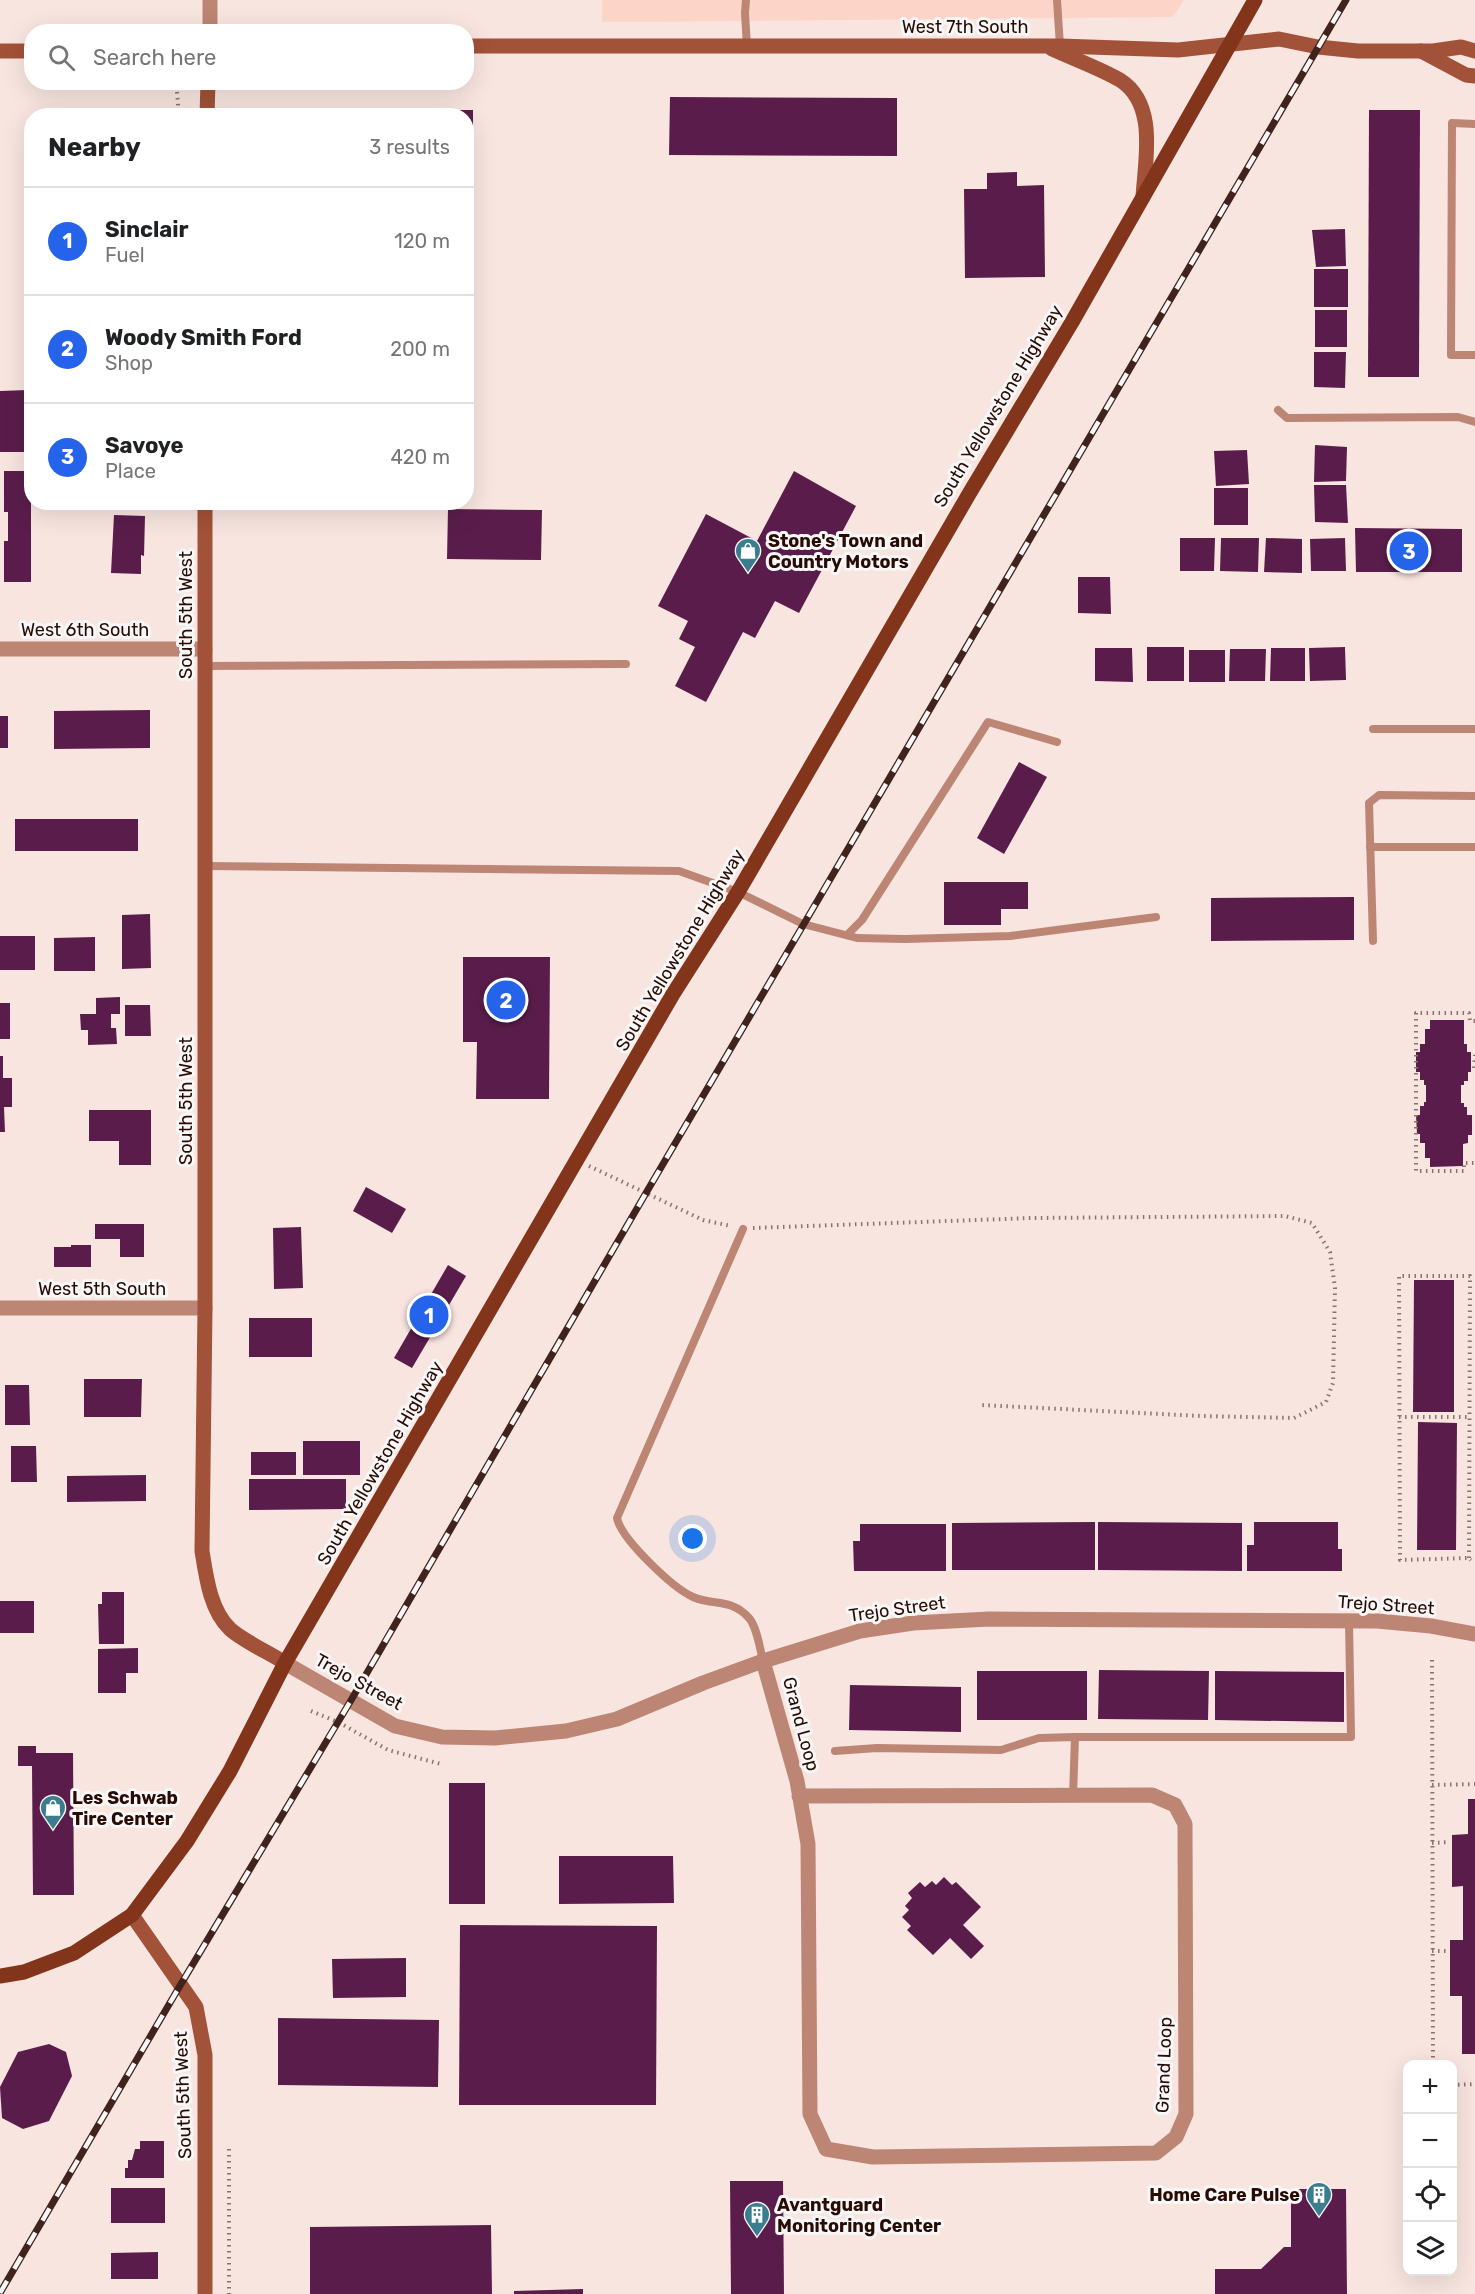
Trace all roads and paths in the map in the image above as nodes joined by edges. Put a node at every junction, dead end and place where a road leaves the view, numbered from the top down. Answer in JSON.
{"nodes":[{"id":1,"x":210,"y":0,"type":"edge"},
{"id":2,"x":746,"y":0,"type":"edge"},
{"id":3,"x":1057,"y":0,"type":"edge"},
{"id":4,"x":1255,"y":0,"type":"edge"},
{"id":5,"x":210,"y":24,"type":"edge"},
{"id":6,"x":1475,"y":39,"type":"edge"},
{"id":7,"x":474,"y":46,"type":"edge"},
{"id":8,"x":1054,"y":46,"type":"junction"},
{"id":9,"x":1231,"y":46,"type":"junction"},
{"id":10,"x":747,"y":47,"type":"junction"},
{"id":11,"x":1468,"y":49,"type":"edge"},
{"id":12,"x":0,"y":51,"type":"edge"},
{"id":13,"x":24,"y":51,"type":"edge"},
{"id":14,"x":1421,"y":51,"type":"junction"},
{"id":15,"x":1475,"y":76,"type":"edge"},
{"id":16,"x":208,"y":90,"type":"edge"},
{"id":17,"x":177,"y":92,"type":"dead end"},
{"id":18,"x":178,"y":108,"type":"edge"},
{"id":19,"x":207,"y":108,"type":"edge"},
{"id":20,"x":1475,"y":124,"type":"edge"},
{"id":21,"x":1143,"y":197,"type":"junction"},
{"id":22,"x":1475,"y":355,"type":"edge"},
{"id":23,"x":1278,"y":410,"type":"dead end"},
{"id":24,"x":1475,"y":422,"type":"edge"},
{"id":25,"x":205,"y":510,"type":"edge"},
{"id":26,"x":0,"y":649,"type":"edge"},
{"id":27,"x":205,"y":649,"type":"junction"},
{"id":28,"x":626,"y":664,"type":"dead end"},
{"id":29,"x":205,"y":666,"type":"junction"},
{"id":30,"x":1373,"y":729,"type":"dead end"},
{"id":31,"x":1475,"y":729,"type":"edge"},
{"id":32,"x":1057,"y":742,"type":"dead end"},
{"id":33,"x":1475,"y":796,"type":"edge"},
{"id":34,"x":1370,"y":847,"type":"junction"},
{"id":35,"x":1475,"y":848,"type":"edge"},
{"id":36,"x":205,"y":866,"type":"junction"},
{"id":37,"x":738,"y":892,"type":"junction"},
{"id":38,"x":1156,"y":917,"type":"dead end"},
{"id":39,"x":847,"y":935,"type":"junction"},
{"id":40,"x":1372,"y":941,"type":"dead end"},
{"id":41,"x":1475,"y":1021,"type":"edge"},
{"id":42,"x":1475,"y":1055,"type":"edge"},
{"id":43,"x":1474,"y":1068,"type":"edge"},
{"id":44,"x":578,"y":1161,"type":"junction"},
{"id":45,"x":1475,"y":1163,"type":"edge"},
{"id":46,"x":743,"y":1229,"type":"junction"},
{"id":47,"x":1472,"y":1276,"type":"edge"},
{"id":48,"x":0,"y":1308,"type":"edge"},
{"id":49,"x":205,"y":1308,"type":"junction"},
{"id":50,"x":981,"y":1405,"type":"dead end"},
{"id":51,"x":1399,"y":1417,"type":"junction"},
{"id":52,"x":1470,"y":1417,"type":"junction"},
{"id":53,"x":1349,"y":1621,"type":"junction"},
{"id":54,"x":1475,"y":1634,"type":"edge"},
{"id":55,"x":1432,"y":1660,"type":"dead end"},
{"id":56,"x":763,"y":1661,"type":"junction"},
{"id":57,"x":285,"y":1663,"type":"junction"},
{"id":58,"x":311,"y":1711,"type":"dead end"},
{"id":59,"x":1075,"y":1737,"type":"junction"},
{"id":60,"x":835,"y":1751,"type":"dead end"},
{"id":61,"x":441,"y":1764,"type":"dead end"},
{"id":62,"x":1475,"y":1784,"type":"edge"},
{"id":63,"x":1432,"y":1785,"type":"junction"},
{"id":64,"x":799,"y":1796,"type":"junction"},
{"id":65,"x":1073,"y":1796,"type":"junction"},
{"id":66,"x":1450,"y":1842,"type":"dead end"},
{"id":67,"x":1432,"y":1843,"type":"junction"},
{"id":68,"x":132,"y":1916,"type":"junction"},
{"id":69,"x":1432,"y":1951,"type":"junction"},
{"id":70,"x":1449,"y":1951,"type":"dead end"},
{"id":71,"x":0,"y":1976,"type":"edge"},
{"id":72,"x":1433,"y":2060,"type":"edge"},
{"id":73,"x":1475,"y":2084,"type":"edge"},
{"id":74,"x":1457,"y":2085,"type":"edge"},
{"id":75,"x":229,"y":2149,"type":"dead end"},
{"id":76,"x":205,"y":2294,"type":"edge"},
{"id":77,"x":229,"y":2294,"type":"edge"}],
"edges":[{"from":1,"to":5,"type":"street"},
{"from":2,"to":10,"type":"lane"},
{"from":3,"to":8,"type":"lane"},
{"from":4,"to":9,"type":"main road","name":"South Yellowstone Highway"},
{"from":6,"to":11,"type":"street","name":"West 7th South"},
{"from":7,"to":10,"type":"street","name":"West 7th South"},
{"from":8,"to":9,"type":"street","name":"West 7th South"},
{"from":8,"to":10,"type":"street","name":"West 7th South"},
{"from":8,"to":21,"type":"street"},
{"from":9,"to":14,"type":"street","name":"West 7th South"},
{"from":9,"to":21,"type":"main road","name":"South Yellowstone Highway"},
{"from":11,"to":14,"type":"street","name":"West 7th South"},
{"from":12,"to":13,"type":"street"},
{"from":14,"to":15,"type":"street"},
{"from":16,"to":19,"type":"street"},
{"from":17,"to":18,"type":"path"},
{"from":20,"to":22,"type":"lane"},
{"from":21,"to":37,"type":"main road","name":"South Yellowstone Highway"},
{"from":23,"to":24,"type":"lane"},
{"from":25,"to":27,"type":"street","name":"South 5th West"},
{"from":26,"to":27,"type":"street","name":"West 6th South"},
{"from":27,"to":29,"type":"street","name":"South 5th West"},
{"from":28,"to":29,"type":"lane"},
{"from":29,"to":36,"type":"street","name":"South 5th West"},
{"from":30,"to":31,"type":"lane"},
{"from":32,"to":39,"type":"lane"},
{"from":33,"to":34,"type":"lane"},
{"from":34,"to":35,"type":"lane"},
{"from":34,"to":40,"type":"lane"},
{"from":36,"to":37,"type":"lane"},
{"from":36,"to":49,"type":"street","name":"South 5th West"},
{"from":37,"to":39,"type":"lane"},
{"from":37,"to":44,"type":"main road","name":"South Yellowstone Highway"},
{"from":38,"to":39,"type":"lane"},
{"from":41,"to":45,"type":"path"},
{"from":42,"to":43,"type":"path"},
{"from":44,"to":46,"type":"path"},
{"from":44,"to":57,"type":"main road","name":"South Yellowstone Highway"},
{"from":46,"to":50,"type":"path"},
{"from":46,"to":56,"type":"lane"},
{"from":47,"to":51,"type":"path"},
{"from":47,"to":52,"type":"path"},
{"from":48,"to":49,"type":"street","name":"West 5th South"},
{"from":49,"to":57,"type":"street","name":"South 5th West"},
{"from":51,"to":52,"type":"path"},
{"from":51,"to":52,"type":"path"},
{"from":53,"to":54,"type":"street","name":"Trejo Street"},
{"from":53,"to":56,"type":"street","name":"Trejo Street"},
{"from":53,"to":59,"type":"lane"},
{"from":55,"to":63,"type":"path"},
{"from":56,"to":57,"type":"street","name":"Trejo Street"},
{"from":56,"to":64,"type":"street","name":"Grand Loop"},
{"from":57,"to":68,"type":"main road","name":"South Yellowstone Highway"},
{"from":58,"to":61,"type":"path"},
{"from":59,"to":60,"type":"lane"},
{"from":59,"to":65,"type":"lane"},
{"from":62,"to":63,"type":"path"},
{"from":63,"to":67,"type":"path"},
{"from":64,"to":65,"type":"street","name":"Grand Loop"},
{"from":64,"to":65,"type":"street","name":"Grand Loop"},
{"from":66,"to":67,"type":"path"},
{"from":67,"to":69,"type":"path"},
{"from":68,"to":71,"type":"main road"},
{"from":68,"to":76,"type":"street","name":"South 5th West"},
{"from":69,"to":70,"type":"path"},
{"from":69,"to":72,"type":"path"},
{"from":73,"to":74,"type":"path"},
{"from":75,"to":77,"type":"path"}]}
